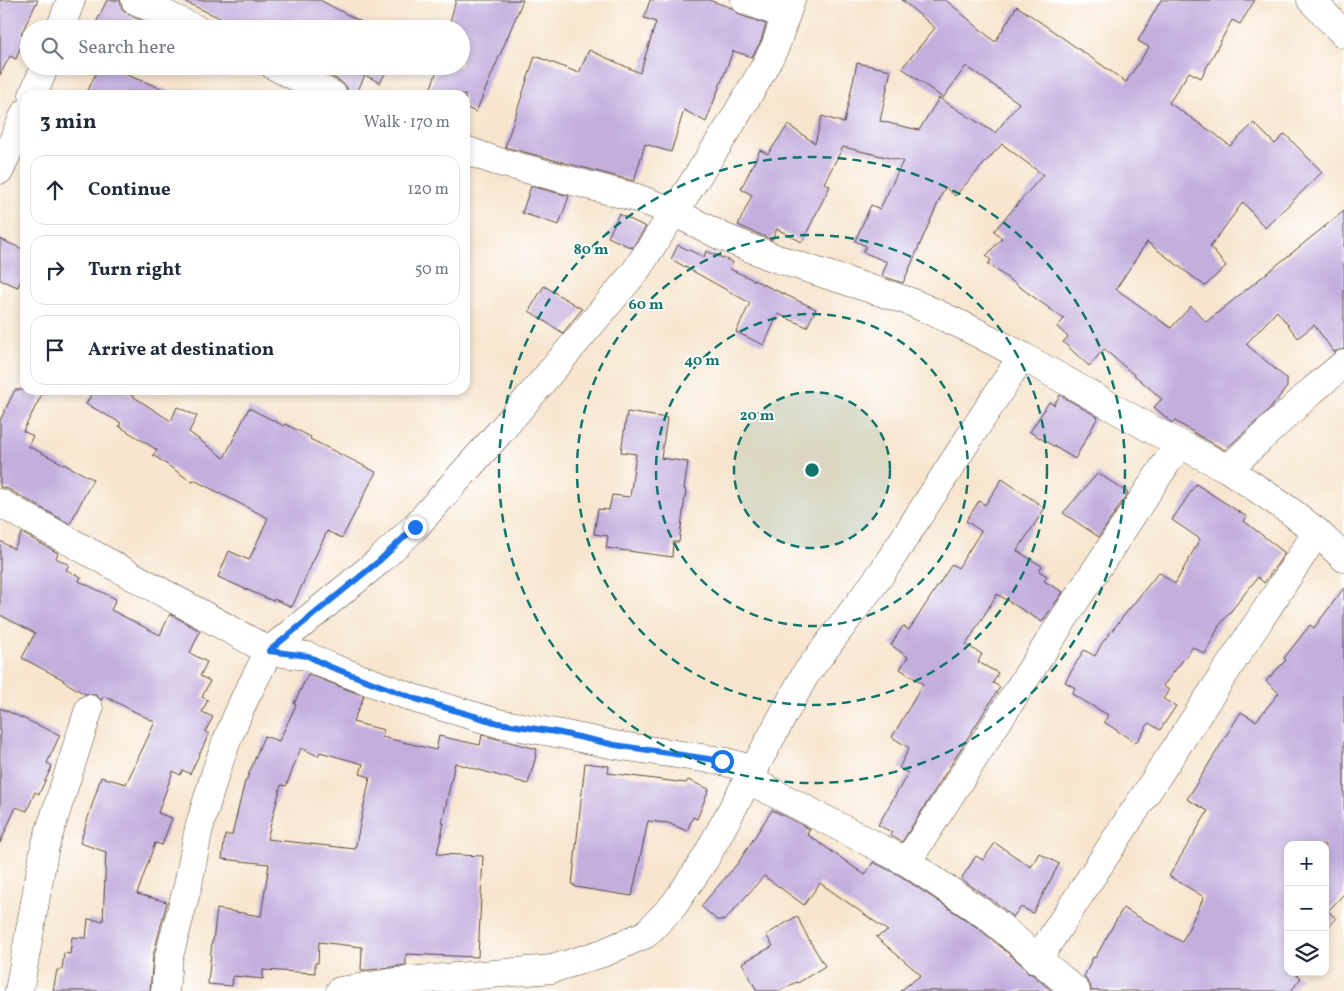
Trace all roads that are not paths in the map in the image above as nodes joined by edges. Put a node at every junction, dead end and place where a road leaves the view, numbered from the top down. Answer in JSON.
{"nodes":[{"id":1,"x":71,"y":0,"type":"edge"},
{"id":2,"x":135,"y":0,"type":"edge"},
{"id":3,"x":745,"y":0,"type":"edge"},
{"id":4,"x":1311,"y":0,"type":"edge"},
{"id":5,"x":788,"y":8,"type":"edge"},
{"id":6,"x":63,"y":20,"type":"edge"},
{"id":7,"x":177,"y":20,"type":"edge"},
{"id":8,"x":1344,"y":34,"type":"edge"},
{"id":9,"x":41,"y":75,"type":"edge"},
{"id":10,"x":292,"y":75,"type":"edge"},
{"id":11,"x":35,"y":90,"type":"edge"},
{"id":12,"x":323,"y":90,"type":"edge"},
{"id":13,"x":20,"y":124,"type":"edge"},
{"id":14,"x":470,"y":152,"type":"edge"},
{"id":15,"x":0,"y":170,"type":"edge"},
{"id":16,"x":674,"y":212,"type":"junction"},
{"id":17,"x":1022,"y":356,"type":"junction"},
{"id":18,"x":1344,"y":364,"type":"edge"},
{"id":19,"x":1179,"y":444,"type":"junction"},
{"id":20,"x":1228,"y":469,"type":"junction"},
{"id":21,"x":0,"y":503,"type":"edge"},
{"id":22,"x":1318,"y":532,"type":"junction"},
{"id":23,"x":1344,"y":558,"type":"edge"},
{"id":24,"x":269,"y":651,"type":"junction"},
{"id":25,"x":89,"y":709,"type":"dead end"},
{"id":26,"x":752,"y":775,"type":"junction"},
{"id":27,"x":907,"y":862,"type":"junction"},
{"id":28,"x":1038,"y":960,"type":"junction"},
{"id":29,"x":19,"y":991,"type":"edge"},
{"id":30,"x":165,"y":991,"type":"edge"},
{"id":31,"x":340,"y":991,"type":"edge"},
{"id":32,"x":1076,"y":991,"type":"edge"}],
"edges":[{"from":1,"to":6,"type":"street"},
{"from":2,"to":7,"type":"street"},
{"from":3,"to":5,"type":"street"},
{"from":4,"to":8,"type":"street"},
{"from":5,"to":16,"type":"street"},
{"from":9,"to":11,"type":"street"},
{"from":10,"to":12,"type":"street"},
{"from":13,"to":15,"type":"street"},
{"from":14,"to":16,"type":"street"},
{"from":16,"to":17,"type":"street"},
{"from":16,"to":24,"type":"street"},
{"from":17,"to":19,"type":"street"},
{"from":17,"to":26,"type":"street"},
{"from":18,"to":20,"type":"street"},
{"from":19,"to":20,"type":"street"},
{"from":19,"to":27,"type":"street"},
{"from":20,"to":22,"type":"street"},
{"from":21,"to":24,"type":"street"},
{"from":22,"to":23,"type":"street"},
{"from":22,"to":28,"type":"street"},
{"from":24,"to":26,"type":"street"},
{"from":24,"to":30,"type":"street"},
{"from":25,"to":29,"type":"street"},
{"from":26,"to":27,"type":"street"},
{"from":26,"to":31,"type":"street"},
{"from":27,"to":28,"type":"street"},
{"from":28,"to":32,"type":"street"}]}
